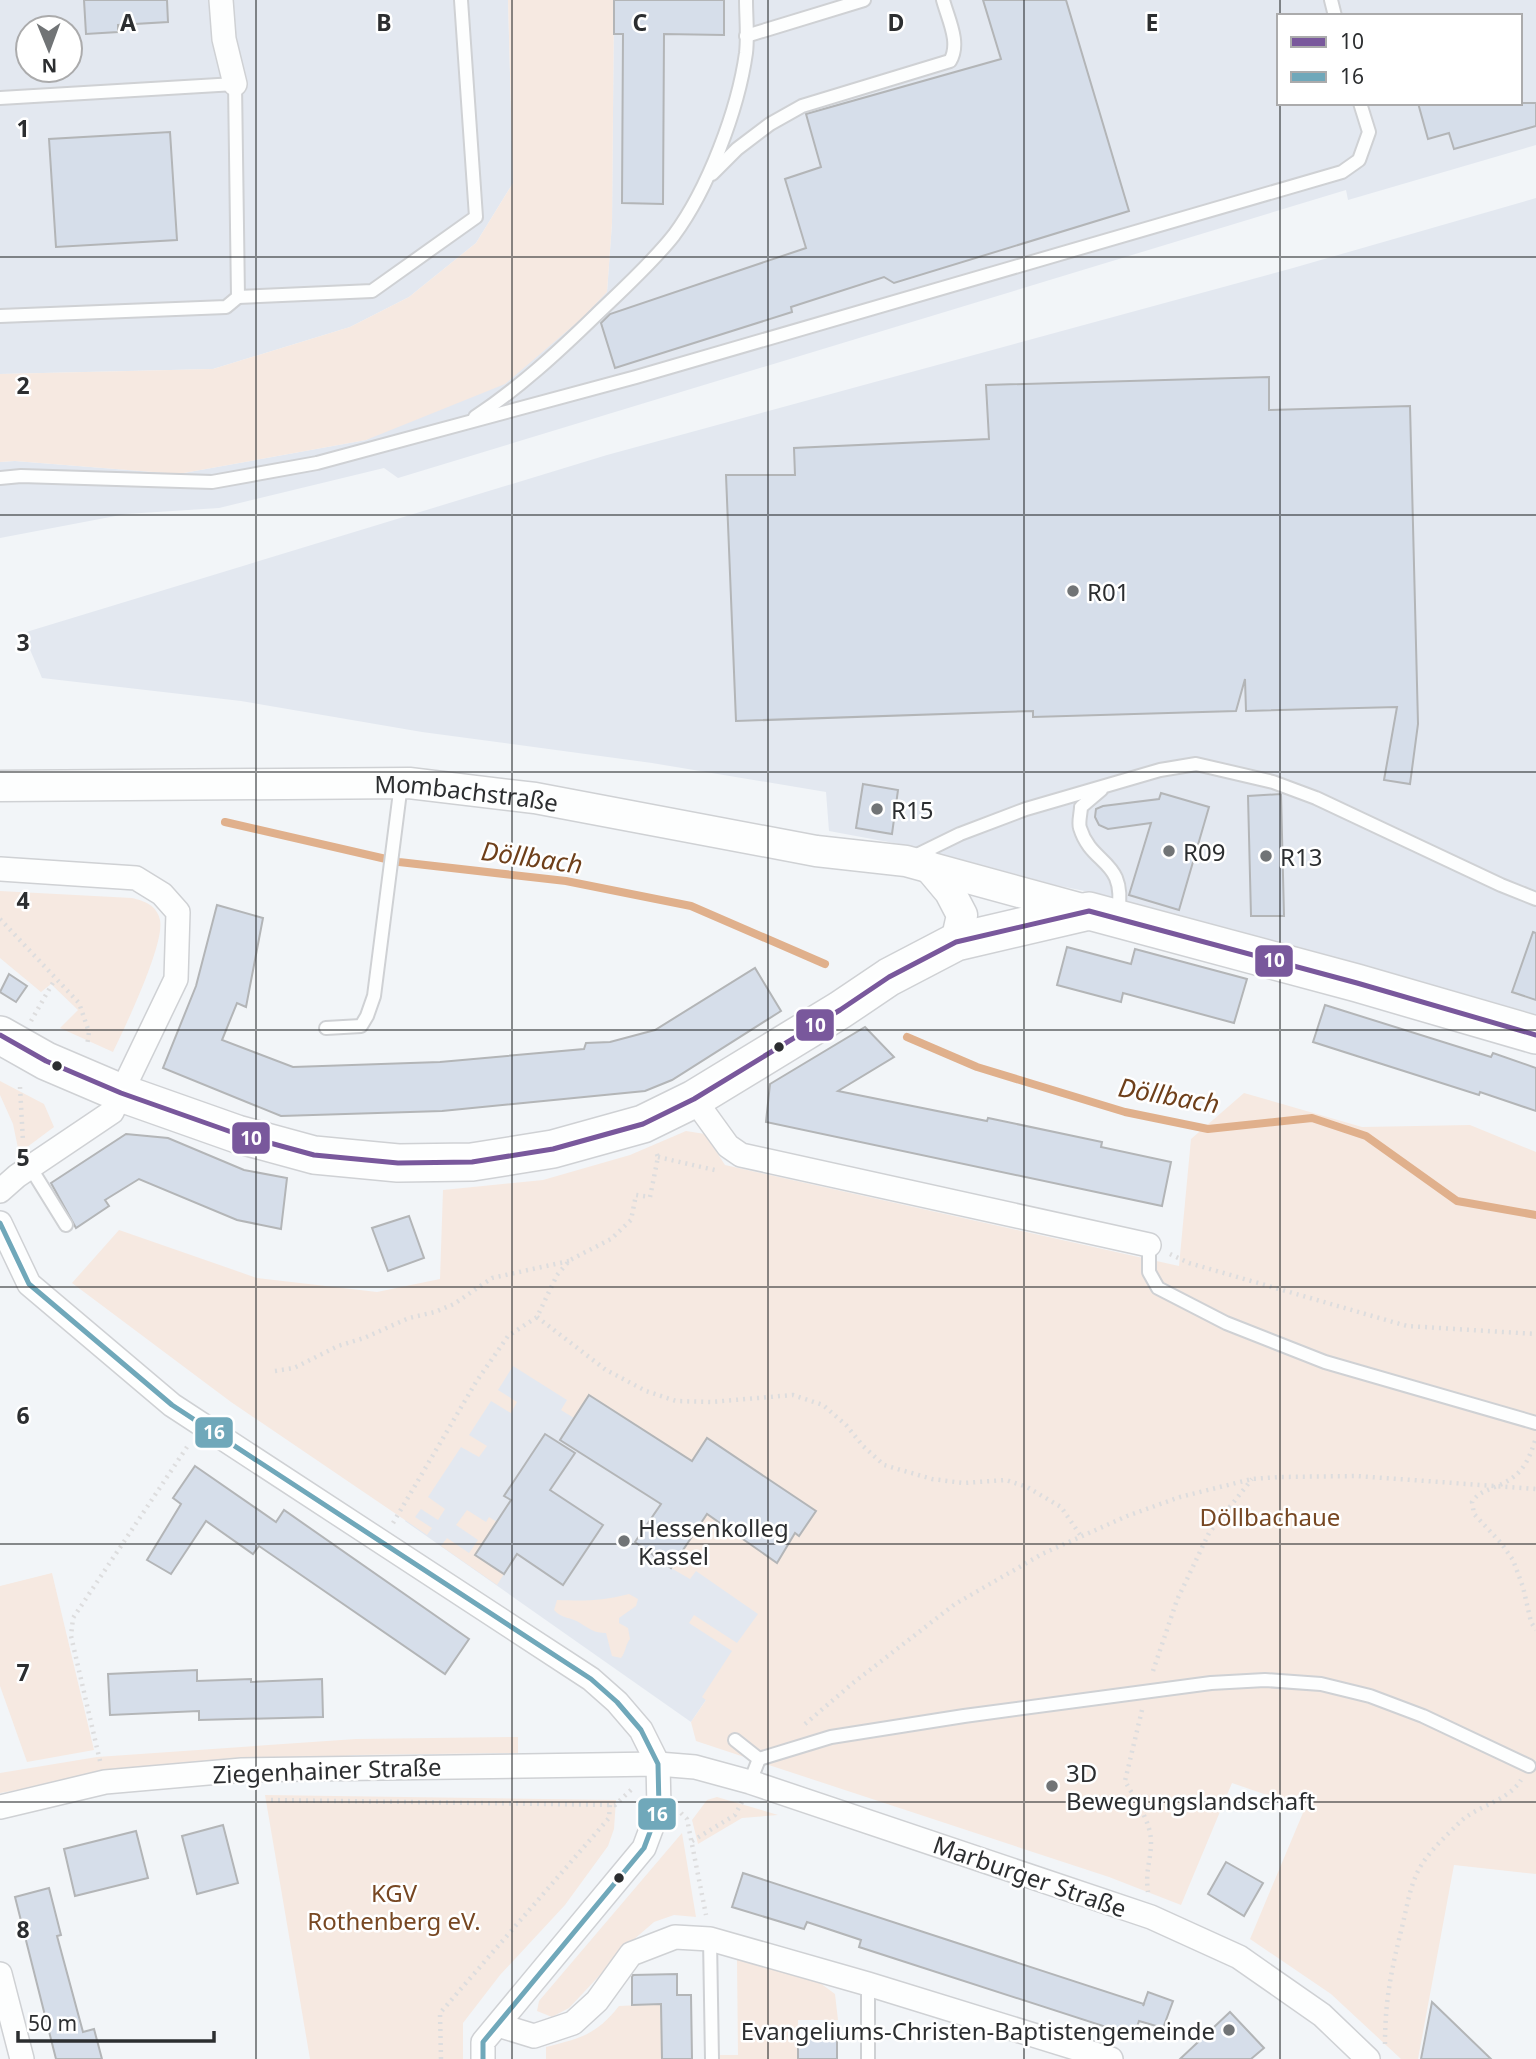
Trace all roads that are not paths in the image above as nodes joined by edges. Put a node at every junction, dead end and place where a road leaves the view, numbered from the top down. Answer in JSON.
{"nodes":[{"id":1,"x":221,"y":0,"type":"edge"},
{"id":2,"x":461,"y":0,"type":"edge"},
{"id":3,"x":746,"y":0,"type":"edge"},
{"id":4,"x":864,"y":0,"type":"edge"},
{"id":5,"x":943,"y":0,"type":"edge"},
{"id":6,"x":746,"y":36,"type":"junction"},
{"id":7,"x":235,"y":84,"type":"junction"},
{"id":8,"x":0,"y":98,"type":"edge"},
{"id":9,"x":1361,"y":105,"type":"edge"},
{"id":10,"x":709,"y":176,"type":"junction"},
{"id":11,"x":238,"y":297,"type":"junction"},
{"id":12,"x":0,"y":316,"type":"edge"},
{"id":13,"x":464,"y":424,"type":"junction"},
{"id":14,"x":0,"y":478,"type":"edge"},
{"id":15,"x":401,"y":783,"type":"junction"},
{"id":16,"x":0,"y":786,"type":"edge"},
{"id":17,"x":1105,"y":787,"type":"junction"},
{"id":18,"x":917,"y":864,"type":"junction"},
{"id":19,"x":0,"y":869,"type":"edge"},
{"id":20,"x":1536,"y":899,"type":"edge"},
{"id":21,"x":1103,"y":914,"type":"junction"},
{"id":22,"x":956,"y":942,"type":"junction"},
{"id":23,"x":326,"y":1028,"type":"dead end"},
{"id":24,"x":15,"y":1029,"type":"edge"},
{"id":25,"x":1536,"y":1035,"type":"edge"},
{"id":26,"x":121,"y":1093,"type":"junction"},
{"id":27,"x":694,"y":1099,"type":"junction"},
{"id":28,"x":30,"y":1167,"type":"junction"},
{"id":29,"x":0,"y":1191,"type":"edge"},
{"id":30,"x":0,"y":1223,"type":"edge"},
{"id":31,"x":66,"y":1225,"type":"dead end"},
{"id":32,"x":1149,"y":1245,"type":"joint"},
{"id":33,"x":1536,"y":1423,"type":"edge"},
{"id":34,"x":735,"y":1740,"type":"dead end"},
{"id":35,"x":765,"y":1757,"type":"junction"},
{"id":36,"x":658,"y":1764,"type":"junction"},
{"id":37,"x":1529,"y":1766,"type":"road end"},
{"id":38,"x":750,"y":1782,"type":"junction"},
{"id":39,"x":0,"y":1807,"type":"edge"},
{"id":40,"x":710,"y":1938,"type":"junction"},
{"id":41,"x":0,"y":1974,"type":"edge"},
{"id":42,"x":868,"y":1984,"type":"junction"},
{"id":43,"x":498,"y":2025,"type":"junction"},
{"id":44,"x":1377,"y":2052,"type":"edge"},
{"id":45,"x":22,"y":2059,"type":"edge"},
{"id":46,"x":483,"y":2059,"type":"edge"},
{"id":47,"x":712,"y":2059,"type":"edge"},
{"id":48,"x":868,"y":2059,"type":"edge"},
{"id":49,"x":1111,"y":2059,"type":"edge"}],
"edges":[{"from":1,"to":7,"type":"street"},
{"from":2,"to":11,"type":"lane"},
{"from":3,"to":6,"type":"lane"},
{"from":4,"to":6,"type":"lane"},
{"from":5,"to":10,"type":"lane"},
{"from":6,"to":10,"type":"lane"},
{"from":7,"to":8,"type":"lane"},
{"from":7,"to":11,"type":"lane"},
{"from":9,"to":13,"type":"lane"},
{"from":10,"to":13,"type":"lane"},
{"from":11,"to":12,"type":"lane"},
{"from":13,"to":14,"type":"lane"},
{"from":15,"to":16,"type":"street","name":"Mombachstraße"},
{"from":15,"to":18,"type":"street","name":"Mombachstraße"},
{"from":15,"to":23,"type":"lane"},
{"from":17,"to":18,"type":"lane"},
{"from":17,"to":20,"type":"lane"},
{"from":17,"to":21,"type":"lane"},
{"from":18,"to":21,"type":"street","name":"Mombachstraße"},
{"from":18,"to":22,"type":"street"},
{"from":19,"to":26,"type":"street"},
{"from":21,"to":22,"type":"main road"},
{"from":21,"to":25,"type":"main road"},
{"from":22,"to":27,"type":"main road"},
{"from":24,"to":26,"type":"main road"},
{"from":26,"to":27,"type":"main road"},
{"from":26,"to":28,"type":"street"},
{"from":27,"to":32,"type":"street"},
{"from":28,"to":29,"type":"street"},
{"from":28,"to":31,"type":"lane"},
{"from":30,"to":36,"type":"street"},
{"from":32,"to":33,"type":"lane"},
{"from":34,"to":35,"type":"lane"},
{"from":35,"to":37,"type":"lane"},
{"from":35,"to":38,"type":"lane"},
{"from":36,"to":38,"type":"street","name":"Marburger Straße"},
{"from":36,"to":39,"type":"street","name":"Ziegenhainer Straße"},
{"from":36,"to":43,"type":"street"},
{"from":38,"to":44,"type":"street","name":"Marburger Straße"},
{"from":40,"to":42,"type":"street"},
{"from":40,"to":43,"type":"street"},
{"from":40,"to":47,"type":"lane"},
{"from":41,"to":45,"type":"street"},
{"from":42,"to":48,"type":"lane"},
{"from":42,"to":49,"type":"street"},
{"from":43,"to":46,"type":"street"}]}
